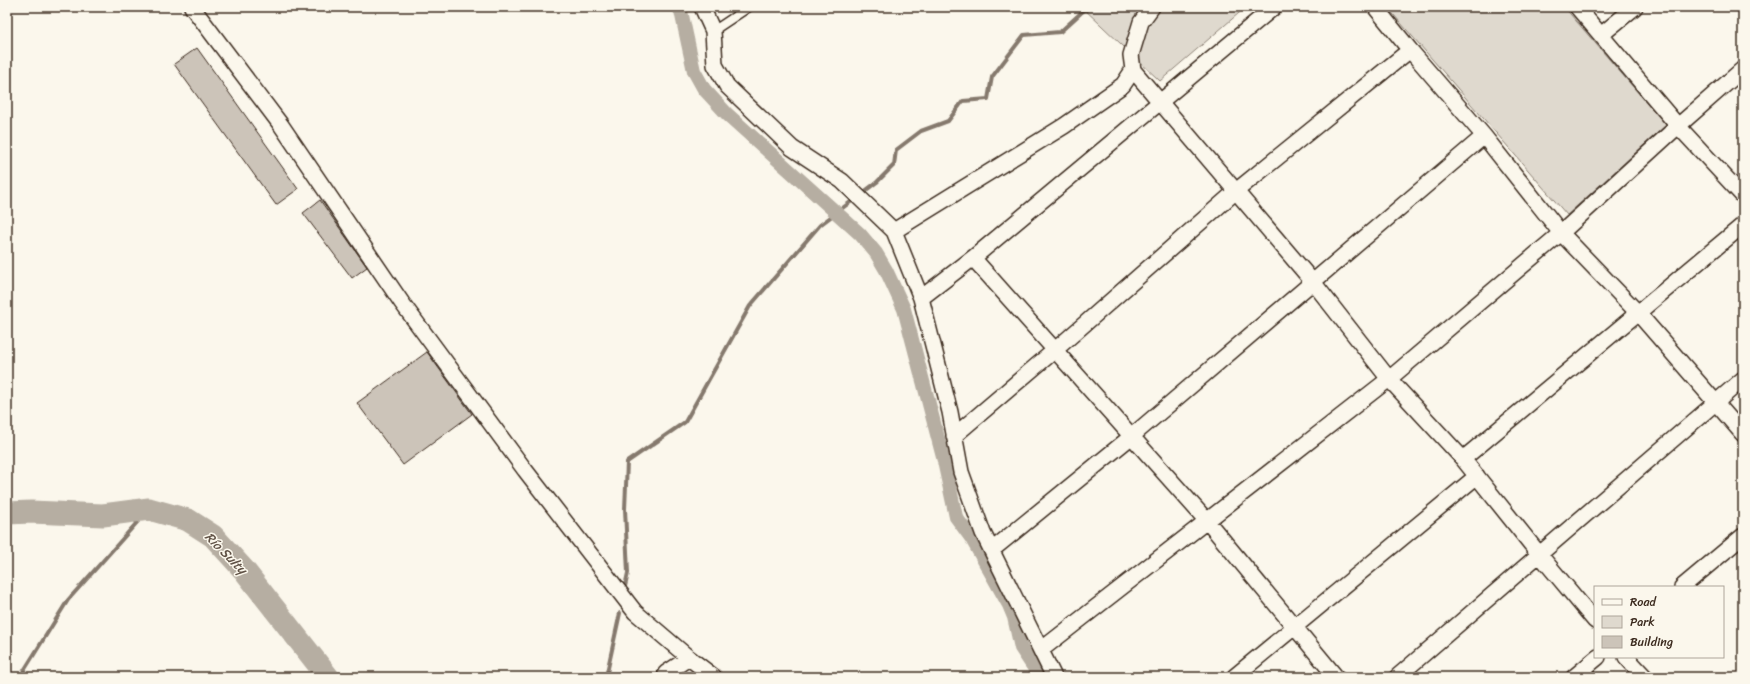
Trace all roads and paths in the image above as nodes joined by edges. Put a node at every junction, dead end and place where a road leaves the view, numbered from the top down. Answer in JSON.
{"nodes":[{"id":1,"x":192,"y":7,"type":"edge"},
{"id":2,"x":702,"y":7,"type":"edge"},
{"id":3,"x":749,"y":7,"type":"edge"},
{"id":4,"x":1152,"y":7,"type":"edge"},
{"id":5,"x":1274,"y":7,"type":"edge"},
{"id":6,"x":1374,"y":7,"type":"edge"},
{"id":7,"x":1577,"y":7,"type":"edge"},
{"id":8,"x":1635,"y":7,"type":"edge"},
{"id":9,"x":713,"y":31,"type":"junction"},
{"id":10,"x":1601,"y":35,"type":"junction"},
{"id":11,"x":1410,"y":50,"type":"junction"},
{"id":12,"x":1743,"y":69,"type":"edge"},
{"id":13,"x":1133,"y":70,"type":"junction"},
{"id":14,"x":1159,"y":101,"type":"junction"},
{"id":15,"x":1678,"y":126,"type":"junction"},
{"id":16,"x":1484,"y":136,"type":"junction"},
{"id":17,"x":1236,"y":191,"type":"junction"},
{"id":18,"x":1743,"y":196,"type":"edge"},
{"id":19,"x":1743,"y":225,"type":"edge"},
{"id":20,"x":894,"y":231,"type":"junction"},
{"id":21,"x":1561,"y":233,"type":"junction"},
{"id":22,"x":973,"y":258,"type":"junction"},
{"id":23,"x":1313,"y":282,"type":"junction"},
{"id":24,"x":921,"y":298,"type":"junction"},
{"id":25,"x":1638,"y":312,"type":"junction"},
{"id":26,"x":1055,"y":350,"type":"junction"},
{"id":27,"x":1389,"y":379,"type":"junction"},
{"id":28,"x":1743,"y":379,"type":"edge"},
{"id":29,"x":1716,"y":401,"type":"junction"},
{"id":30,"x":1743,"y":434,"type":"edge"},
{"id":31,"x":954,"y":436,"type":"junction"},
{"id":32,"x":1132,"y":436,"type":"junction"},
{"id":33,"x":1463,"y":459,"type":"junction"},
{"id":34,"x":1477,"y":476,"type":"junction"},
{"id":35,"x":1207,"y":521,"type":"junction"},
{"id":36,"x":1743,"y":536,"type":"edge"},
{"id":37,"x":992,"y":550,"type":"junction"},
{"id":38,"x":1539,"y":554,"type":"junction"},
{"id":39,"x":1683,"y":586,"type":"edge"},
{"id":40,"x":1594,"y":620,"type":"edge"},
{"id":41,"x":1295,"y":627,"type":"junction"},
{"id":42,"x":1041,"y":650,"type":"junction"},
{"id":43,"x":689,"y":658,"type":"junction"},
{"id":44,"x":1597,"y":658,"type":"edge"},
{"id":45,"x":1627,"y":658,"type":"edge"},
{"id":46,"x":666,"y":673,"type":"dead end"},
{"id":47,"x":714,"y":677,"type":"edge"},
{"id":48,"x":1054,"y":677,"type":"edge"},
{"id":49,"x":1234,"y":677,"type":"edge"},
{"id":50,"x":1336,"y":677,"type":"edge"},
{"id":51,"x":1397,"y":677,"type":"edge"},
{"id":52,"x":1574,"y":677,"type":"edge"},
{"id":53,"x":1645,"y":677,"type":"edge"}],
"edges":[{"from":1,"to":43,"type":"street"},
{"from":2,"to":9,"type":"street"},
{"from":3,"to":9,"type":"lane"},
{"from":4,"to":13,"type":"street"},
{"from":5,"to":14,"type":"street"},
{"from":6,"to":11,"type":"street"},
{"from":7,"to":10,"type":"street"},
{"from":8,"to":10,"type":"street"},
{"from":9,"to":20,"type":"street"},
{"from":10,"to":15,"type":"street"},
{"from":11,"to":16,"type":"street"},
{"from":11,"to":17,"type":"street"},
{"from":12,"to":15,"type":"street"},
{"from":13,"to":14,"type":"street"},
{"from":13,"to":20,"type":"street"},
{"from":14,"to":17,"type":"street"},
{"from":14,"to":22,"type":"street"},
{"from":15,"to":18,"type":"street"},
{"from":15,"to":21,"type":"street"},
{"from":16,"to":21,"type":"street"},
{"from":16,"to":23,"type":"street"},
{"from":17,"to":23,"type":"street"},
{"from":17,"to":26,"type":"street"},
{"from":19,"to":25,"type":"street"},
{"from":20,"to":24,"type":"street"},
{"from":21,"to":25,"type":"street"},
{"from":21,"to":27,"type":"street"},
{"from":22,"to":24,"type":"street"},
{"from":22,"to":26,"type":"street"},
{"from":23,"to":27,"type":"street"},
{"from":23,"to":32,"type":"street"},
{"from":24,"to":31,"type":"street"},
{"from":25,"to":29,"type":"street"},
{"from":25,"to":33,"type":"street"},
{"from":26,"to":31,"type":"street"},
{"from":26,"to":32,"type":"street"},
{"from":27,"to":33,"type":"street"},
{"from":27,"to":35,"type":"street"},
{"from":28,"to":29,"type":"street"},
{"from":29,"to":30,"type":"street"},
{"from":29,"to":38,"type":"street"},
{"from":31,"to":37,"type":"street"},
{"from":32,"to":35,"type":"street"},
{"from":32,"to":37,"type":"street"},
{"from":33,"to":34,"type":"street"},
{"from":34,"to":38,"type":"street"},
{"from":34,"to":41,"type":"street"},
{"from":35,"to":41,"type":"street"},
{"from":35,"to":42,"type":"street"},
{"from":36,"to":39,"type":"street"},
{"from":37,"to":42,"type":"street"},
{"from":38,"to":40,"type":"street"},
{"from":38,"to":51,"type":"street"},
{"from":41,"to":49,"type":"street"},
{"from":41,"to":50,"type":"street"},
{"from":42,"to":48,"type":"street"},
{"from":43,"to":46,"type":"street"},
{"from":43,"to":47,"type":"street"},
{"from":44,"to":52,"type":"street"},
{"from":45,"to":53,"type":"street"}]}
